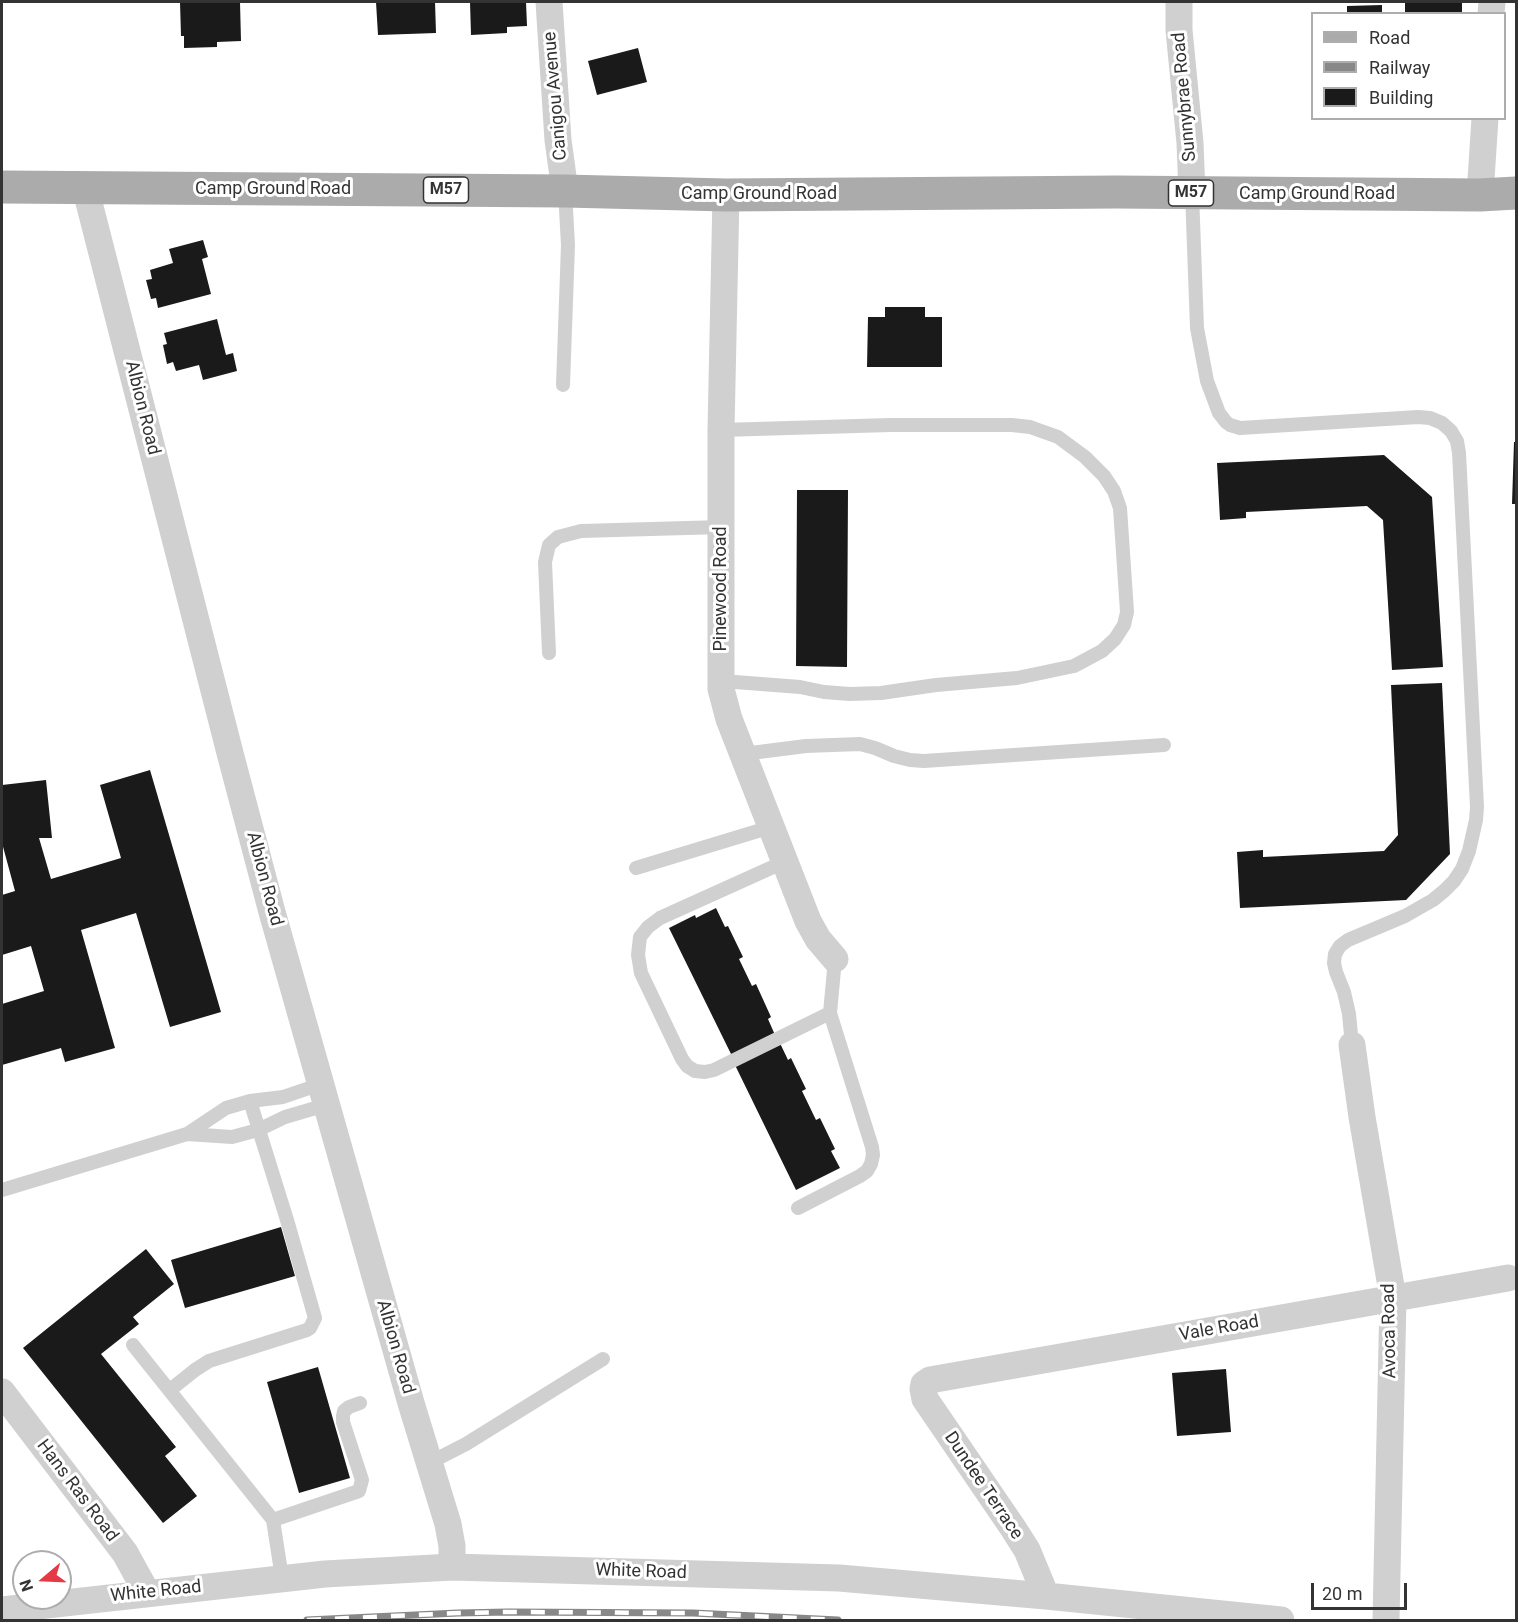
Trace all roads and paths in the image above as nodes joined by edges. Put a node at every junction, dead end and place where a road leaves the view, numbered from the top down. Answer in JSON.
{"nodes":[{"id":1,"x":549,"y":2,"type":"edge"},
{"id":2,"x":1179,"y":2,"type":"edge"},
{"id":3,"x":1485,"y":120,"type":"edge"},
{"id":4,"x":85,"y":187,"type":"junction"},
{"id":5,"x":2,"y":188,"type":"edge"},
{"id":6,"x":565,"y":191,"type":"junction"},
{"id":7,"x":1192,"y":193,"type":"junction"},
{"id":8,"x":1516,"y":193,"type":"edge"},
{"id":9,"x":726,"y":195,"type":"junction"},
{"id":10,"x":1480,"y":195,"type":"junction"},
{"id":11,"x":563,"y":385,"type":"dead end"},
{"id":12,"x":721,"y":430,"type":"junction"},
{"id":13,"x":722,"y":527,"type":"junction"},
{"id":14,"x":549,"y":653,"type":"dead end"},
{"id":15,"x":722,"y":681,"type":"junction"},
{"id":16,"x":1164,"y":745,"type":"dead end"},
{"id":17,"x":743,"y":754,"type":"junction"},
{"id":18,"x":771,"y":827,"type":"junction"},
{"id":19,"x":784,"y":862,"type":"junction"},
{"id":20,"x":636,"y":868,"type":"dead end"},
{"id":21,"x":835,"y":959,"type":"joint"},
{"id":22,"x":830,"y":1013,"type":"junction"},
{"id":23,"x":1352,"y":1045,"type":"joint"},
{"id":24,"x":323,"y":1094,"type":"junction"},
{"id":25,"x":250,"y":1101,"type":"junction"},
{"id":26,"x":258,"y":1130,"type":"junction"},
{"id":27,"x":187,"y":1134,"type":"junction"},
{"id":28,"x":2,"y":1190,"type":"edge"},
{"id":29,"x":798,"y":1208,"type":"dead end"},
{"id":30,"x":1508,"y":1278,"type":"dead end"},
{"id":31,"x":1393,"y":1298,"type":"junction"},
{"id":32,"x":133,"y":1345,"type":"dead end"},
{"id":33,"x":603,"y":1359,"type":"dead end"},
{"id":34,"x":930,"y":1380,"type":"joint"},
{"id":35,"x":170,"y":1390,"type":"junction"},
{"id":36,"x":2,"y":1392,"type":"edge"},
{"id":37,"x":360,"y":1403,"type":"dead end"},
{"id":38,"x":429,"y":1463,"type":"junction"},
{"id":39,"x":273,"y":1520,"type":"junction"},
{"id":40,"x":452,"y":1567,"type":"junction"},
{"id":41,"x":282,"y":1578,"type":"junction"},
{"id":42,"x":147,"y":1593,"type":"junction"},
{"id":43,"x":1046,"y":1596,"type":"junction"},
{"id":44,"x":2,"y":1610,"type":"edge"},
{"id":45,"x":1281,"y":1620,"type":"edge"},
{"id":46,"x":1386,"y":1620,"type":"edge"}],
"edges":[{"from":1,"to":6,"type":"street","name":"Canigou Avenue"},
{"from":2,"to":7,"type":"street","name":"Sunnybrae Road"},
{"from":3,"to":10,"type":"street"},
{"from":4,"to":5,"type":"main road","name":"Camp Ground Road","number":"M57"},
{"from":4,"to":6,"type":"main road","name":"Camp Ground Road","number":"M57"},
{"from":4,"to":24,"type":"street","name":"Albion Road"},
{"from":6,"to":9,"type":"main road","name":"Camp Ground Road","number":"M57"},
{"from":6,"to":11,"type":"lane"},
{"from":7,"to":9,"type":"main road","name":"Camp Ground Road","number":"M57"},
{"from":7,"to":10,"type":"main road","name":"Camp Ground Road","number":"M57"},
{"from":7,"to":23,"type":"lane"},
{"from":8,"to":10,"type":"main road","name":"Camp Ground Road","number":"M57"},
{"from":9,"to":12,"type":"street","name":"Pinewood Road"},
{"from":12,"to":13,"type":"street","name":"Pinewood Road"},
{"from":12,"to":15,"type":"lane"},
{"from":13,"to":14,"type":"lane"},
{"from":13,"to":15,"type":"street","name":"Pinewood Road"},
{"from":15,"to":17,"type":"street","name":"Pinewood Road"},
{"from":16,"to":17,"type":"lane"},
{"from":17,"to":18,"type":"street","name":"Pinewood Road"},
{"from":18,"to":19,"type":"street","name":"Pinewood Road"},
{"from":18,"to":20,"type":"lane"},
{"from":19,"to":21,"type":"street","name":"Pinewood Road"},
{"from":19,"to":22,"type":"lane"},
{"from":21,"to":22,"type":"lane"},
{"from":22,"to":29,"type":"lane"},
{"from":23,"to":31,"type":"street","name":"Avoca Road"},
{"from":24,"to":25,"type":"lane"},
{"from":24,"to":26,"type":"lane"},
{"from":24,"to":38,"type":"street","name":"Albion Road"},
{"from":25,"to":26,"type":"lane"},
{"from":25,"to":27,"type":"lane"},
{"from":26,"to":27,"type":"lane"},
{"from":26,"to":35,"type":"lane"},
{"from":27,"to":28,"type":"lane"},
{"from":30,"to":31,"type":"street","name":"Vale Road"},
{"from":31,"to":34,"type":"street","name":"Vale Road"},
{"from":31,"to":46,"type":"street","name":"Avoca Road"},
{"from":32,"to":35,"type":"lane"},
{"from":33,"to":38,"type":"lane"},
{"from":34,"to":43,"type":"street","name":"Dundee Terrace"},
{"from":35,"to":39,"type":"lane"},
{"from":36,"to":42,"type":"street","name":"Hans Ras Road"},
{"from":37,"to":39,"type":"lane"},
{"from":38,"to":40,"type":"street","name":"Albion Road"},
{"from":39,"to":41,"type":"lane"},
{"from":40,"to":41,"type":"street","name":"White Road"},
{"from":40,"to":43,"type":"street","name":"White Road"},
{"from":41,"to":42,"type":"street","name":"White Road"},
{"from":42,"to":44,"type":"street","name":"White Road"},
{"from":43,"to":45,"type":"street","name":"White Road"}]}
